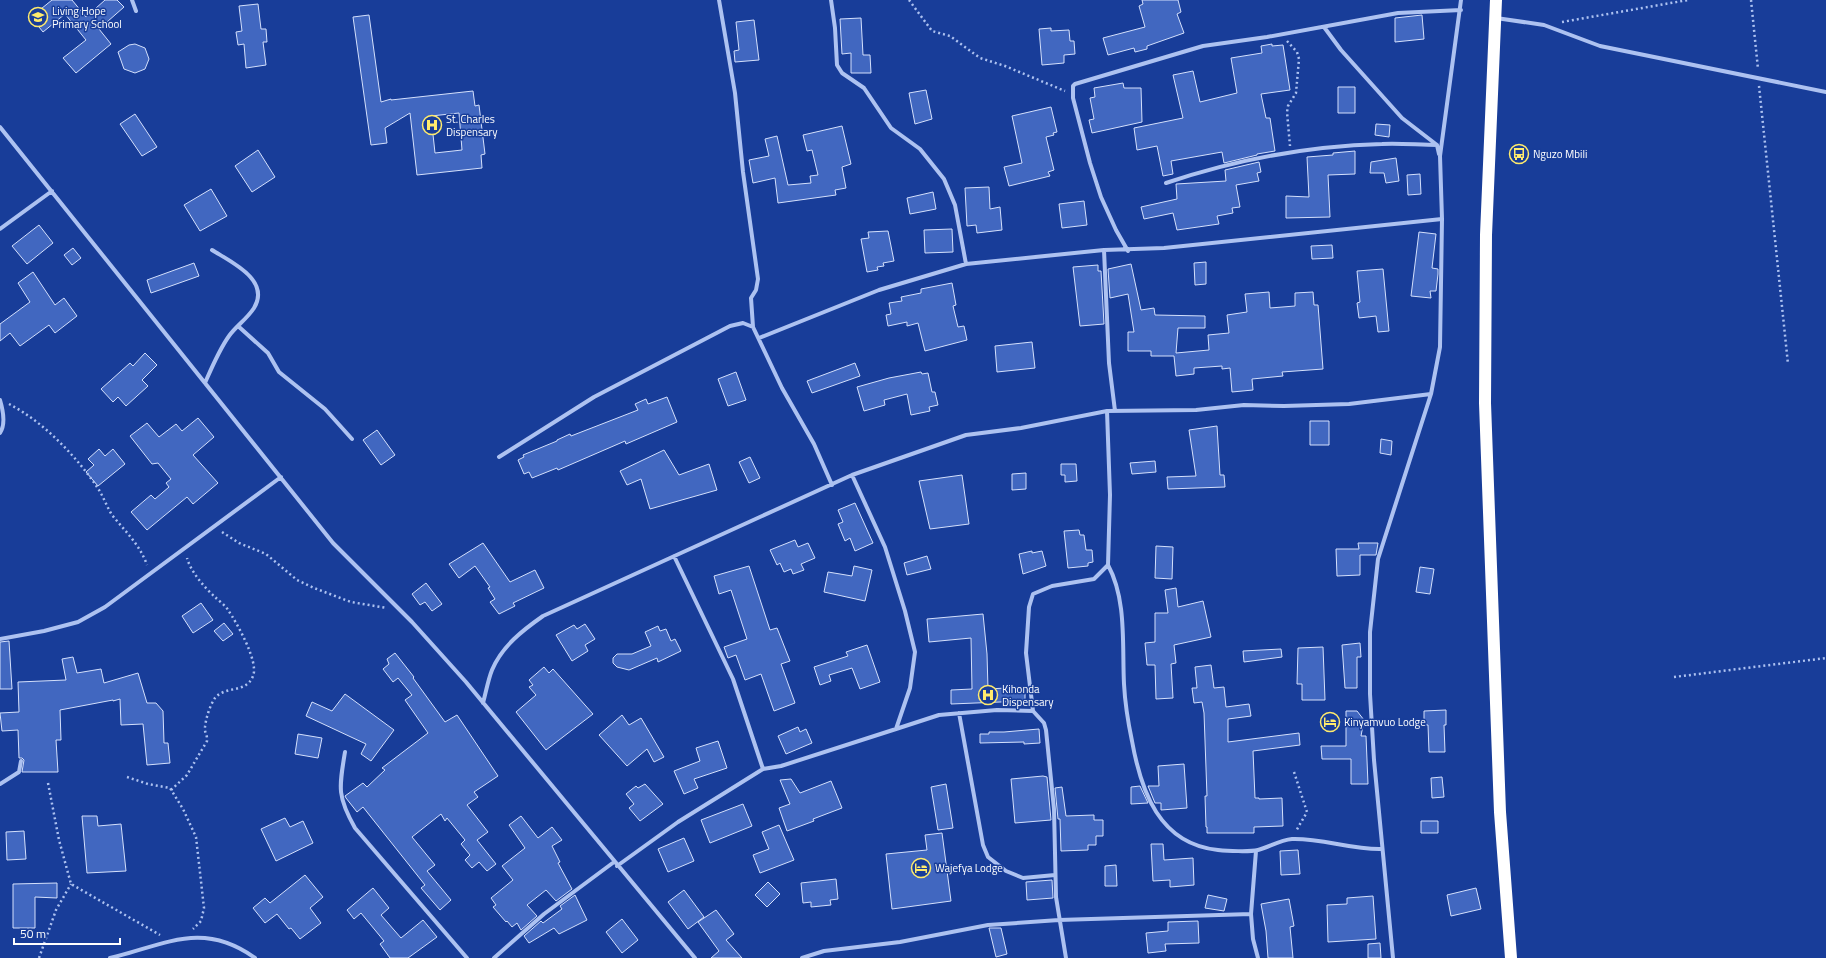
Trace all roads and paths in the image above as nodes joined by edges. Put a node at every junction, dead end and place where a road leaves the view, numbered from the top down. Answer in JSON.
{"nodes":[{"id":1,"x":132,"y":0,"type":"edge"},
{"id":2,"x":719,"y":0,"type":"edge"},
{"id":3,"x":832,"y":0,"type":"edge"},
{"id":4,"x":909,"y":0,"type":"edge"},
{"id":5,"x":1461,"y":0,"type":"edge"},
{"id":6,"x":1496,"y":0,"type":"edge"},
{"id":7,"x":1663,"y":0,"type":"edge"},
{"id":8,"x":1688,"y":0,"type":"edge"},
{"id":9,"x":1751,"y":0,"type":"edge"},
{"id":10,"x":1663,"y":4,"type":"junction"},
{"id":11,"x":1461,"y":10,"type":"junction"},
{"id":12,"x":136,"y":11,"type":"dead end"},
{"id":13,"x":1496,"y":18,"type":"junction"},
{"id":14,"x":1544,"y":25,"type":"junction"},
{"id":15,"x":1324,"y":27,"type":"junction"},
{"id":16,"x":1281,"y":34,"type":"junction"},
{"id":17,"x":1759,"y":79,"type":"junction"},
{"id":18,"x":1826,"y":92,"type":"edge"},
{"id":19,"x":1072,"y":94,"type":"junction"},
{"id":20,"x":0,"y":127,"type":"edge"},
{"id":21,"x":1437,"y":145,"type":"junction"},
{"id":22,"x":1289,"y":154,"type":"junction"},
{"id":23,"x":1440,"y":156,"type":"junction"},
{"id":24,"x":1166,"y":183,"type":"dead end"},
{"id":25,"x":52,"y":191,"type":"junction"},
{"id":26,"x":1442,"y":219,"type":"junction"},
{"id":27,"x":0,"y":228,"type":"edge"},
{"id":28,"x":212,"y":250,"type":"dead end"},
{"id":29,"x":1104,"y":250,"type":"junction"},
{"id":30,"x":1128,"y":250,"type":"junction"},
{"id":31,"x":966,"y":264,"type":"junction"},
{"id":32,"x":238,"y":326,"type":"junction"},
{"id":33,"x":753,"y":327,"type":"junction"},
{"id":34,"x":759,"y":338,"type":"junction"},
{"id":35,"x":1788,"y":364,"type":"dead end"},
{"id":36,"x":205,"y":383,"type":"junction"},
{"id":37,"x":1431,"y":394,"type":"junction"},
{"id":38,"x":2,"y":401,"type":"edge"},
{"id":39,"x":1107,"y":411,"type":"junction"},
{"id":40,"x":1115,"y":411,"type":"junction"},
{"id":41,"x":0,"y":434,"type":"edge"},
{"id":42,"x":352,"y":439,"type":"dead end"},
{"id":43,"x":499,"y":457,"type":"dead end"},
{"id":44,"x":852,"y":475,"type":"junction"},
{"id":45,"x":281,"y":477,"type":"junction"},
{"id":46,"x":832,"y":485,"type":"junction"},
{"id":47,"x":215,"y":527,"type":"junction"},
{"id":48,"x":184,"y":550,"type":"junction"},
{"id":49,"x":674,"y":556,"type":"junction"},
{"id":50,"x":1108,"y":565,"type":"junction"},
{"id":51,"x":147,"y":577,"type":"junction"},
{"id":52,"x":400,"y":609,"type":"junction"},
{"id":53,"x":0,"y":640,"type":"edge"},
{"id":54,"x":1826,"y":658,"type":"edge"},
{"id":55,"x":1674,"y":677,"type":"dead end"},
{"id":56,"x":483,"y":703,"type":"junction"},
{"id":57,"x":1033,"y":711,"type":"junction"},
{"id":58,"x":959,"y":713,"type":"junction"},
{"id":59,"x":896,"y":729,"type":"junction"},
{"id":60,"x":345,"y":752,"type":"dead end"},
{"id":61,"x":21,"y":761,"type":"dead end"},
{"id":62,"x":763,"y":769,"type":"junction"},
{"id":63,"x":1294,"y":772,"type":"dead end"},
{"id":64,"x":126,"y":777,"type":"dead end"},
{"id":65,"x":48,"y":783,"type":"dead end"},
{"id":66,"x":0,"y":784,"type":"edge"},
{"id":67,"x":171,"y":790,"type":"junction"},
{"id":68,"x":1290,"y":839,"type":"junction"},
{"id":69,"x":1382,"y":850,"type":"junction"},
{"id":70,"x":1256,"y":851,"type":"junction"},
{"id":71,"x":615,"y":864,"type":"junction"},
{"id":72,"x":1055,"y":875,"type":"junction"},
{"id":73,"x":70,"y":884,"type":"junction"},
{"id":74,"x":1251,"y":914,"type":"junction"},
{"id":75,"x":1059,"y":920,"type":"junction"},
{"id":76,"x":176,"y":940,"type":"junction"},
{"id":77,"x":169,"y":941,"type":"junction"},
{"id":78,"x":39,"y":958,"type":"edge"},
{"id":79,"x":110,"y":958,"type":"edge"},
{"id":80,"x":255,"y":958,"type":"edge"},
{"id":81,"x":467,"y":958,"type":"edge"},
{"id":82,"x":494,"y":958,"type":"edge"},
{"id":83,"x":695,"y":958,"type":"edge"},
{"id":84,"x":802,"y":958,"type":"edge"},
{"id":85,"x":1066,"y":958,"type":"edge"},
{"id":86,"x":1258,"y":958,"type":"edge"},
{"id":87,"x":1393,"y":958,"type":"edge"},
{"id":88,"x":1511,"y":958,"type":"edge"}],
"edges":[{"from":1,"to":12,"type":"street"},
{"from":2,"to":33,"type":"street"},
{"from":3,"to":31,"type":"street"},
{"from":4,"to":19,"type":"path"},
{"from":5,"to":11,"type":"street"},
{"from":6,"to":13,"type":"highway"},
{"from":7,"to":10,"type":"path"},
{"from":8,"to":10,"type":"path"},
{"from":9,"to":17,"type":"path"},
{"from":10,"to":14,"type":"path"},
{"from":11,"to":15,"type":"street"},
{"from":11,"to":23,"type":"street"},
{"from":13,"to":14,"type":"street"},
{"from":13,"to":88,"type":"highway"},
{"from":14,"to":17,"type":"street"},
{"from":15,"to":16,"type":"street"},
{"from":15,"to":21,"type":"street"},
{"from":16,"to":19,"type":"street"},
{"from":16,"to":22,"type":"path"},
{"from":17,"to":18,"type":"street"},
{"from":17,"to":35,"type":"path"},
{"from":19,"to":30,"type":"street"},
{"from":20,"to":25,"type":"street"},
{"from":21,"to":22,"type":"street"},
{"from":21,"to":23,"type":"street"},
{"from":22,"to":24,"type":"street"},
{"from":23,"to":26,"type":"street"},
{"from":25,"to":27,"type":"street"},
{"from":25,"to":36,"type":"street"},
{"from":26,"to":30,"type":"street"},
{"from":26,"to":37,"type":"street"},
{"from":28,"to":32,"type":"street"},
{"from":29,"to":30,"type":"street"},
{"from":29,"to":31,"type":"street"},
{"from":29,"to":40,"type":"street"},
{"from":31,"to":34,"type":"street"},
{"from":32,"to":36,"type":"street"},
{"from":32,"to":42,"type":"street"},
{"from":33,"to":34,"type":"street"},
{"from":33,"to":43,"type":"street"},
{"from":34,"to":46,"type":"street"},
{"from":36,"to":45,"type":"street"},
{"from":37,"to":40,"type":"street"},
{"from":37,"to":69,"type":"street"},
{"from":38,"to":41,"type":"street"},
{"from":38,"to":51,"type":"path"},
{"from":39,"to":40,"type":"street"},
{"from":39,"to":44,"type":"street"},
{"from":39,"to":50,"type":"street"},
{"from":44,"to":46,"type":"street"},
{"from":44,"to":59,"type":"street"},
{"from":45,"to":47,"type":"street"},
{"from":45,"to":52,"type":"street"},
{"from":46,"to":49,"type":"street"},
{"from":47,"to":48,"type":"street"},
{"from":47,"to":52,"type":"path"},
{"from":48,"to":51,"type":"street"},
{"from":48,"to":67,"type":"path"},
{"from":49,"to":56,"type":"street"},
{"from":49,"to":62,"type":"street"},
{"from":50,"to":57,"type":"street"},
{"from":50,"to":70,"type":"street"},
{"from":51,"to":53,"type":"street"},
{"from":52,"to":56,"type":"street"},
{"from":54,"to":55,"type":"path"},
{"from":56,"to":71,"type":"street"},
{"from":57,"to":58,"type":"street"},
{"from":57,"to":72,"type":"street"},
{"from":58,"to":59,"type":"street"},
{"from":58,"to":72,"type":"street"},
{"from":59,"to":62,"type":"street"},
{"from":60,"to":81,"type":"street"},
{"from":61,"to":66,"type":"street"},
{"from":62,"to":71,"type":"street"},
{"from":63,"to":68,"type":"path"},
{"from":64,"to":67,"type":"path"},
{"from":65,"to":73,"type":"path"},
{"from":67,"to":76,"type":"path"},
{"from":68,"to":69,"type":"street"},
{"from":68,"to":70,"type":"street"},
{"from":69,"to":87,"type":"street"},
{"from":70,"to":74,"type":"street"},
{"from":71,"to":82,"type":"street"},
{"from":71,"to":83,"type":"street"},
{"from":72,"to":75,"type":"street"},
{"from":73,"to":77,"type":"path"},
{"from":73,"to":78,"type":"path"},
{"from":74,"to":75,"type":"street"},
{"from":74,"to":86,"type":"street"},
{"from":75,"to":84,"type":"street"},
{"from":75,"to":85,"type":"street"},
{"from":76,"to":77,"type":"street"},
{"from":76,"to":80,"type":"street"},
{"from":77,"to":79,"type":"street"}]}
